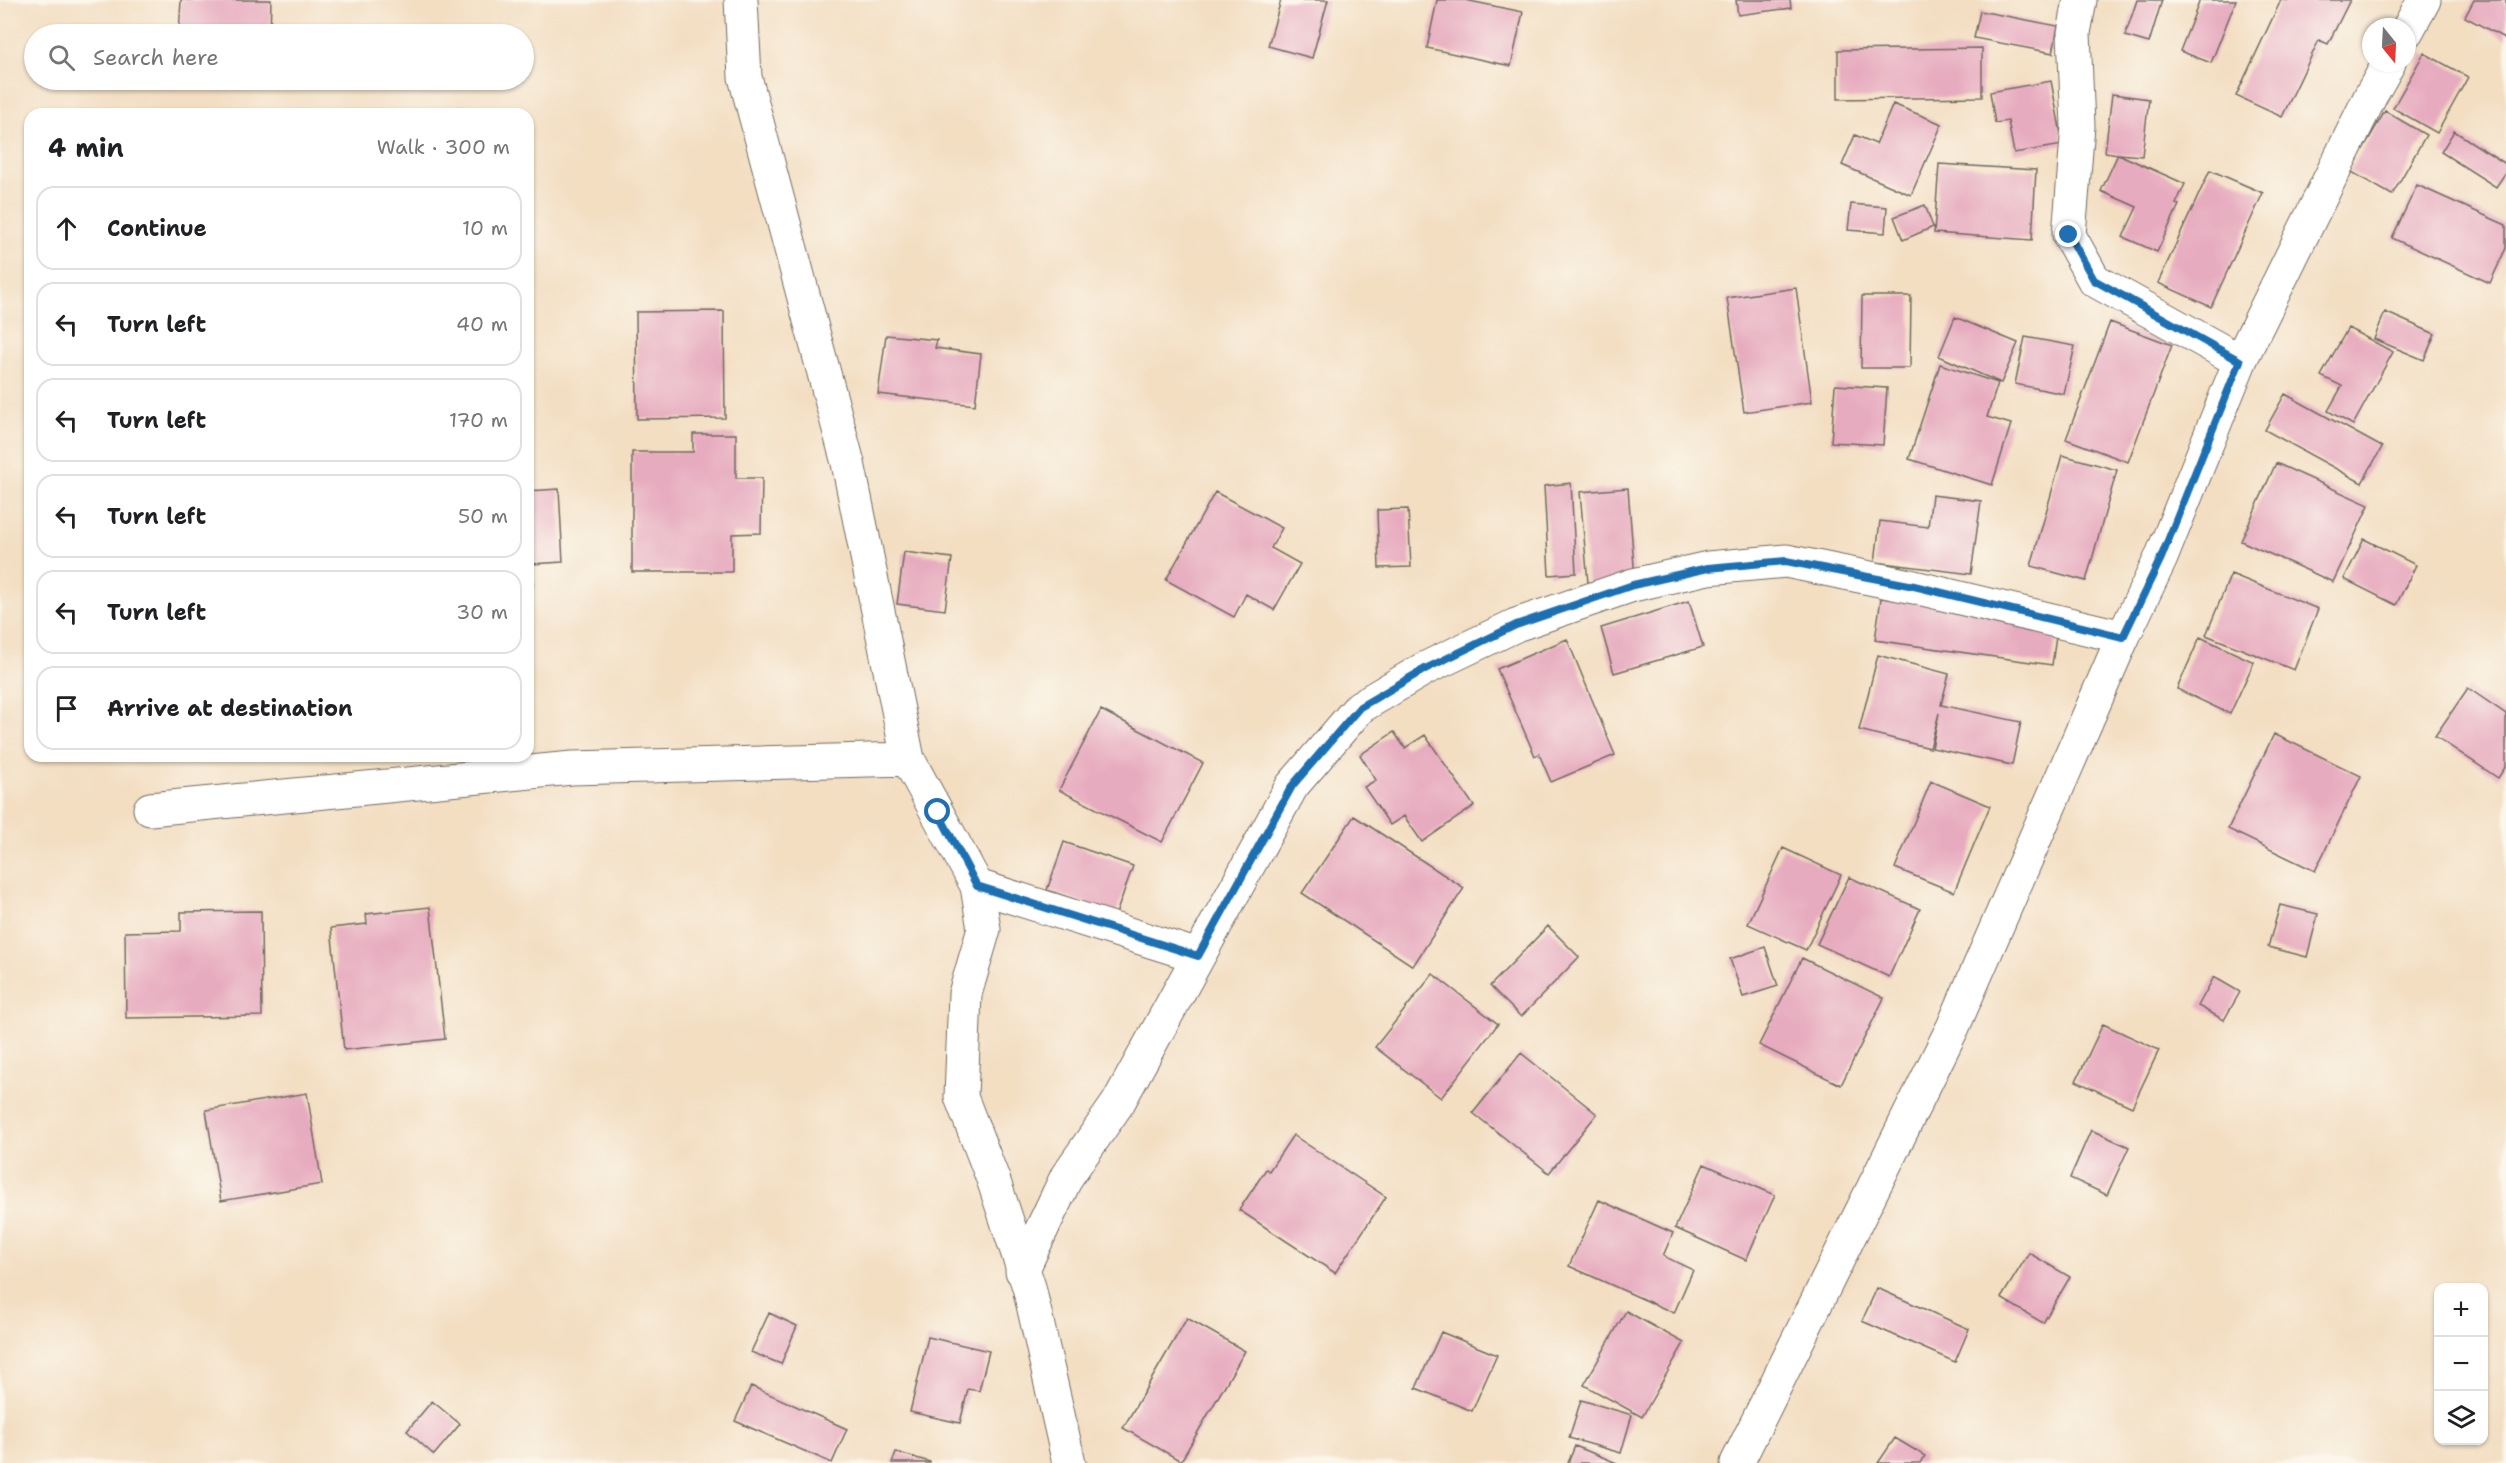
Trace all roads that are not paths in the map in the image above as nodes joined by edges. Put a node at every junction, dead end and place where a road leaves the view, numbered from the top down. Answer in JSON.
{"nodes":[{"id":1,"x":741,"y":0,"type":"edge"},
{"id":2,"x":2080,"y":0,"type":"edge"},
{"id":3,"x":2424,"y":0,"type":"edge"},
{"id":4,"x":2414,"y":18,"type":"edge"},
{"id":5,"x":2384,"y":72,"type":"edge"},
{"id":6,"x":2240,"y":361,"type":"junction"},
{"id":7,"x":2123,"y":637,"type":"junction"},
{"id":8,"x":908,"y":759,"type":"junction"},
{"id":9,"x":150,"y":809,"type":"dead end"},
{"id":10,"x":977,"y":886,"type":"junction"},
{"id":11,"x":1198,"y":956,"type":"junction"},
{"id":12,"x":1022,"y":1271,"type":"junction"},
{"id":13,"x":1069,"y":1463,"type":"edge"},
{"id":14,"x":1737,"y":1463,"type":"edge"}],
"edges":[{"from":1,"to":8,"type":"street"},
{"from":2,"to":6,"type":"street"},
{"from":3,"to":4,"type":"street"},
{"from":5,"to":6,"type":"street"},
{"from":6,"to":7,"type":"street"},
{"from":7,"to":11,"type":"street"},
{"from":7,"to":14,"type":"street"},
{"from":8,"to":9,"type":"street"},
{"from":8,"to":10,"type":"street"},
{"from":10,"to":11,"type":"street"},
{"from":10,"to":12,"type":"street"},
{"from":11,"to":12,"type":"street"},
{"from":12,"to":13,"type":"street"}]}
